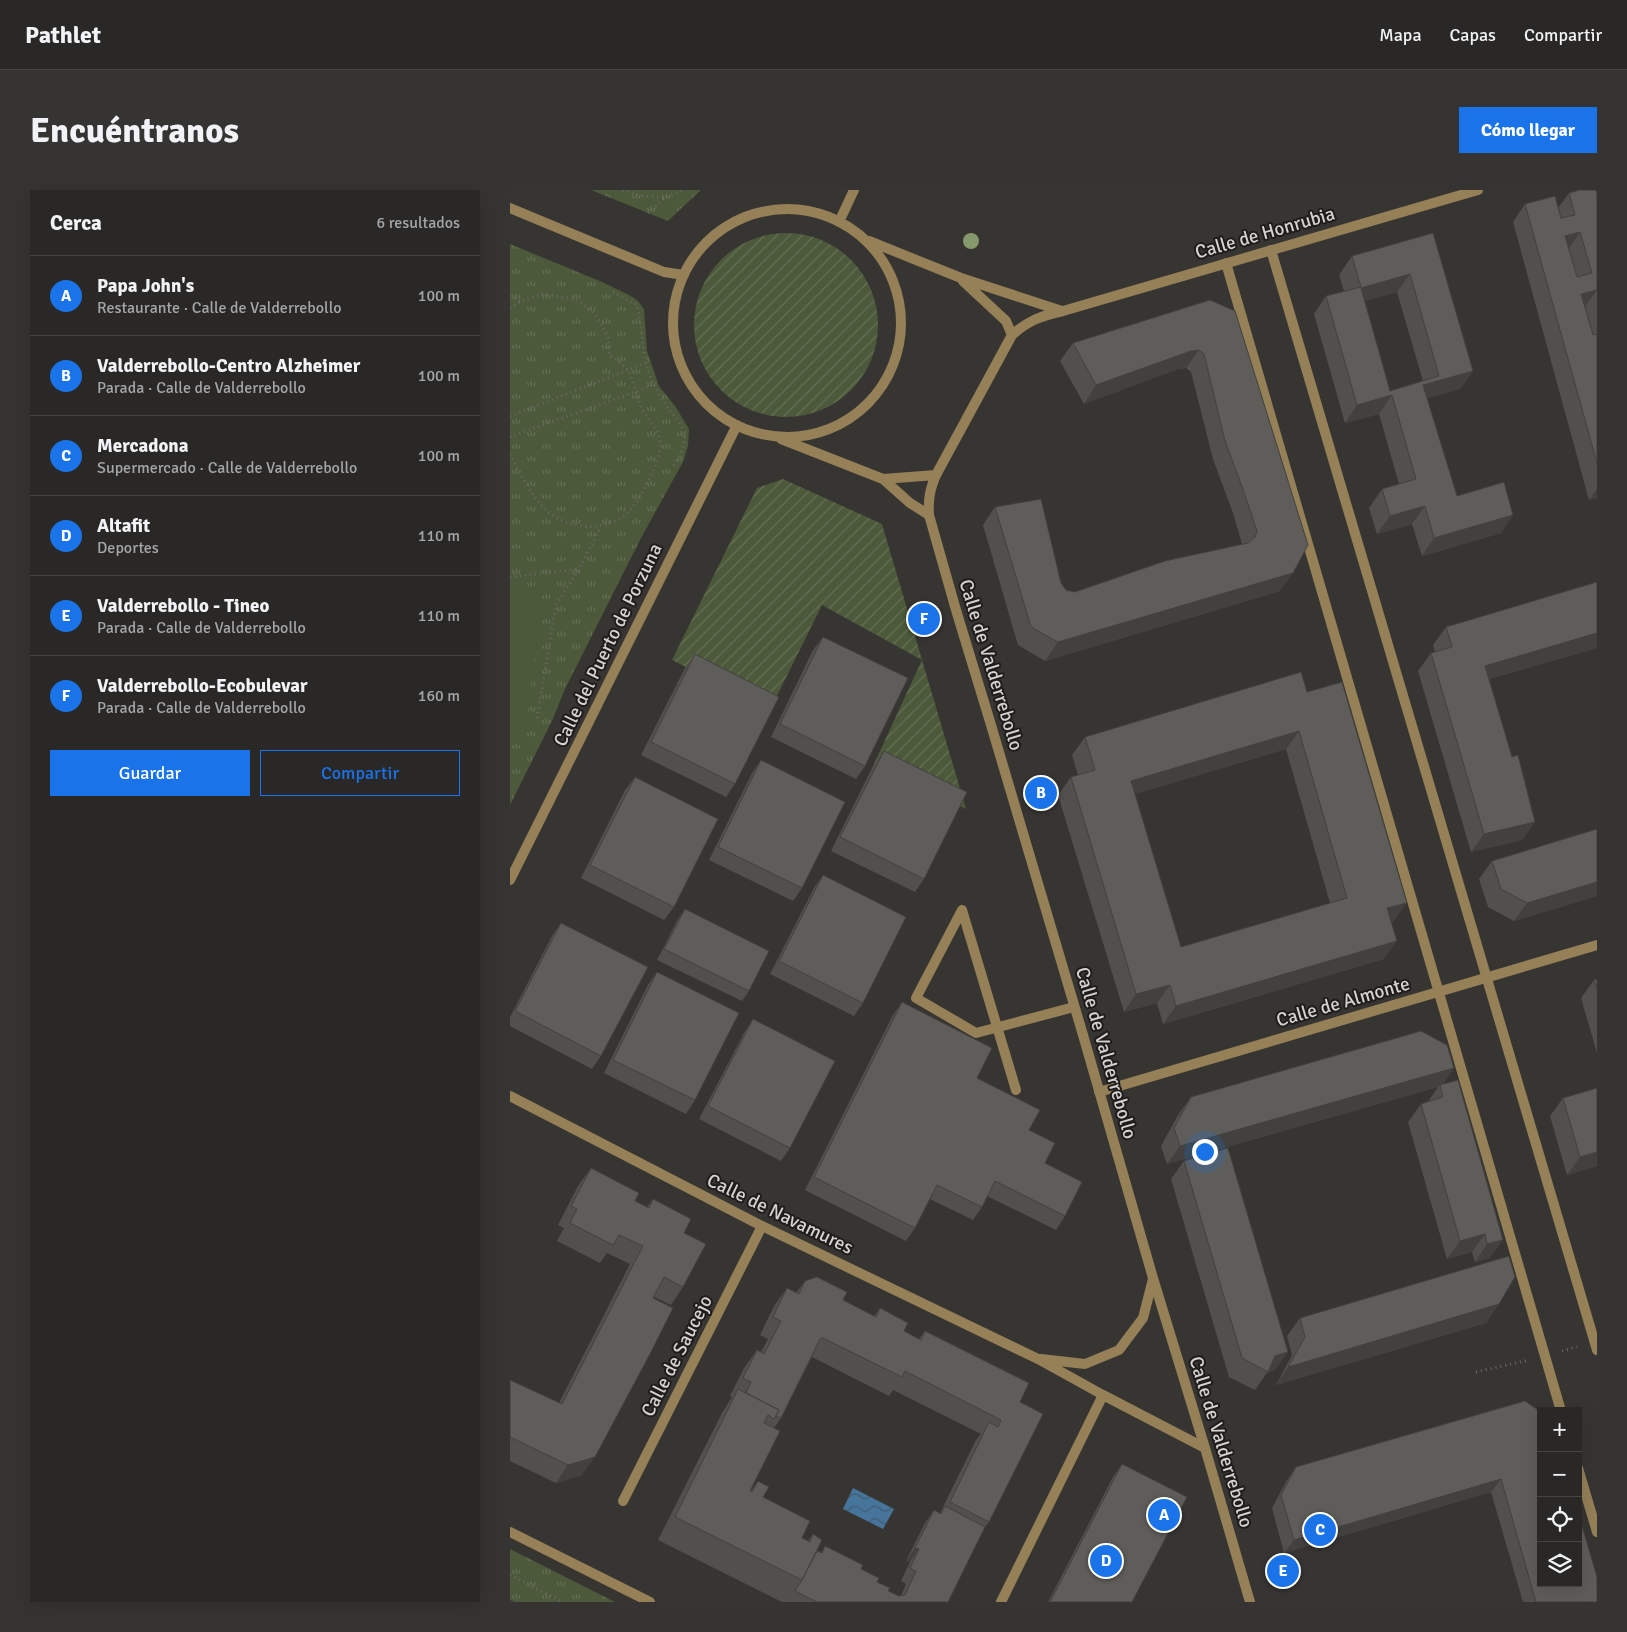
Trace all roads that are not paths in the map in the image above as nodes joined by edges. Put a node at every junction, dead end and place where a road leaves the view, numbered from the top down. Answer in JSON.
{"nodes":[{"id":1,"x":854,"y":190,"type":"edge"},
{"id":2,"x":1478,"y":190,"type":"edge"},
{"id":3,"x":510,"y":208,"type":"edge"},
{"id":4,"x":839,"y":222,"type":"junction"},
{"id":5,"x":868,"y":241,"type":"junction"},
{"id":6,"x":1271,"y":250,"type":"junction"},
{"id":7,"x":1226,"y":263,"type":"junction"},
{"id":8,"x":684,"y":275,"type":"junction"},
{"id":9,"x":961,"y":278,"type":"junction"},
{"id":10,"x":1063,"y":311,"type":"junction"},
{"id":11,"x":1012,"y":335,"type":"junction"},
{"id":12,"x":737,"y":425,"type":"junction"},
{"id":13,"x":776,"y":437,"type":"junction"},
{"id":14,"x":936,"y":475,"type":"junction"},
{"id":15,"x":883,"y":480,"type":"junction"},
{"id":16,"x":929,"y":514,"type":"junction"},
{"id":17,"x":510,"y":880,"type":"edge"},
{"id":18,"x":1597,"y":946,"type":"edge"},
{"id":19,"x":1487,"y":978,"type":"junction"},
{"id":20,"x":1439,"y":992,"type":"junction"},
{"id":21,"x":1074,"y":1007,"type":"junction"},
{"id":22,"x":997,"y":1028,"type":"junction"},
{"id":23,"x":1016,"y":1090,"type":"dead end"},
{"id":24,"x":1099,"y":1092,"type":"junction"},
{"id":25,"x":510,"y":1096,"type":"edge"},
{"id":26,"x":762,"y":1226,"type":"junction"},
{"id":27,"x":1153,"y":1278,"type":"junction"},
{"id":28,"x":1597,"y":1350,"type":"edge"},
{"id":29,"x":1038,"y":1359,"type":"junction"},
{"id":30,"x":1103,"y":1395,"type":"junction"},
{"id":31,"x":1560,"y":1407,"type":"edge"},
{"id":32,"x":1206,"y":1448,"type":"junction"},
{"id":33,"x":1582,"y":1481,"type":"edge"},
{"id":34,"x":623,"y":1501,"type":"dead end"},
{"id":35,"x":510,"y":1532,"type":"edge"},
{"id":36,"x":1597,"y":1532,"type":"edge"},
{"id":37,"x":650,"y":1602,"type":"edge"},
{"id":38,"x":1001,"y":1602,"type":"edge"},
{"id":39,"x":1250,"y":1602,"type":"edge"}],
"edges":[{"from":1,"to":4,"type":"street"},
{"from":2,"to":6,"type":"street","name":"Calle de Honrubia"},
{"from":3,"to":8,"type":"street"},
{"from":4,"to":5,"type":"street"},
{"from":4,"to":8,"type":"street"},
{"from":5,"to":9,"type":"street"},
{"from":5,"to":13,"type":"street"},
{"from":6,"to":7,"type":"street","name":"Calle de Honrubia"},
{"from":6,"to":19,"type":"street"},
{"from":7,"to":10,"type":"street","name":"Calle de Honrubia"},
{"from":7,"to":20,"type":"street"},
{"from":8,"to":12,"type":"street"},
{"from":9,"to":10,"type":"street"},
{"from":9,"to":11,"type":"street"},
{"from":10,"to":11,"type":"street","name":"Calle de Valderrebollo"},
{"from":11,"to":14,"type":"street","name":"Calle de Valderrebollo"},
{"from":12,"to":13,"type":"street"},
{"from":12,"to":17,"type":"street","name":"Calle del Puerto de Porzuna"},
{"from":13,"to":15,"type":"street"},
{"from":14,"to":15,"type":"street"},
{"from":14,"to":16,"type":"street","name":"Calle de Valderrebollo"},
{"from":15,"to":16,"type":"street"},
{"from":16,"to":21,"type":"street","name":"Calle de Valderrebollo"},
{"from":18,"to":19,"type":"street","name":"Calle de Almonte"},
{"from":19,"to":20,"type":"street","name":"Calle de Almonte"},
{"from":19,"to":28,"type":"street"},
{"from":20,"to":24,"type":"street","name":"Calle de Almonte"},
{"from":20,"to":31,"type":"street"},
{"from":21,"to":22,"type":"street"},
{"from":21,"to":24,"type":"street","name":"Calle de Valderrebollo"},
{"from":22,"to":22,"type":"street"},
{"from":22,"to":23,"type":"street"},
{"from":24,"to":27,"type":"street","name":"Calle de Valderrebollo"},
{"from":25,"to":26,"type":"street","name":"Calle de Navamures"},
{"from":26,"to":29,"type":"street","name":"Calle de Navamures"},
{"from":26,"to":34,"type":"street","name":"Calle de Saucejo"},
{"from":27,"to":29,"type":"street","name":"Calle de Navamures"},
{"from":27,"to":32,"type":"street","name":"Calle de Valderrebollo"},
{"from":29,"to":30,"type":"street","name":"Calle de Navamures"},
{"from":30,"to":32,"type":"street","name":"Calle de Navamures"},
{"from":30,"to":38,"type":"street"},
{"from":32,"to":39,"type":"street","name":"Calle de Valderrebollo"},
{"from":33,"to":36,"type":"street"},
{"from":35,"to":37,"type":"street"}]}
